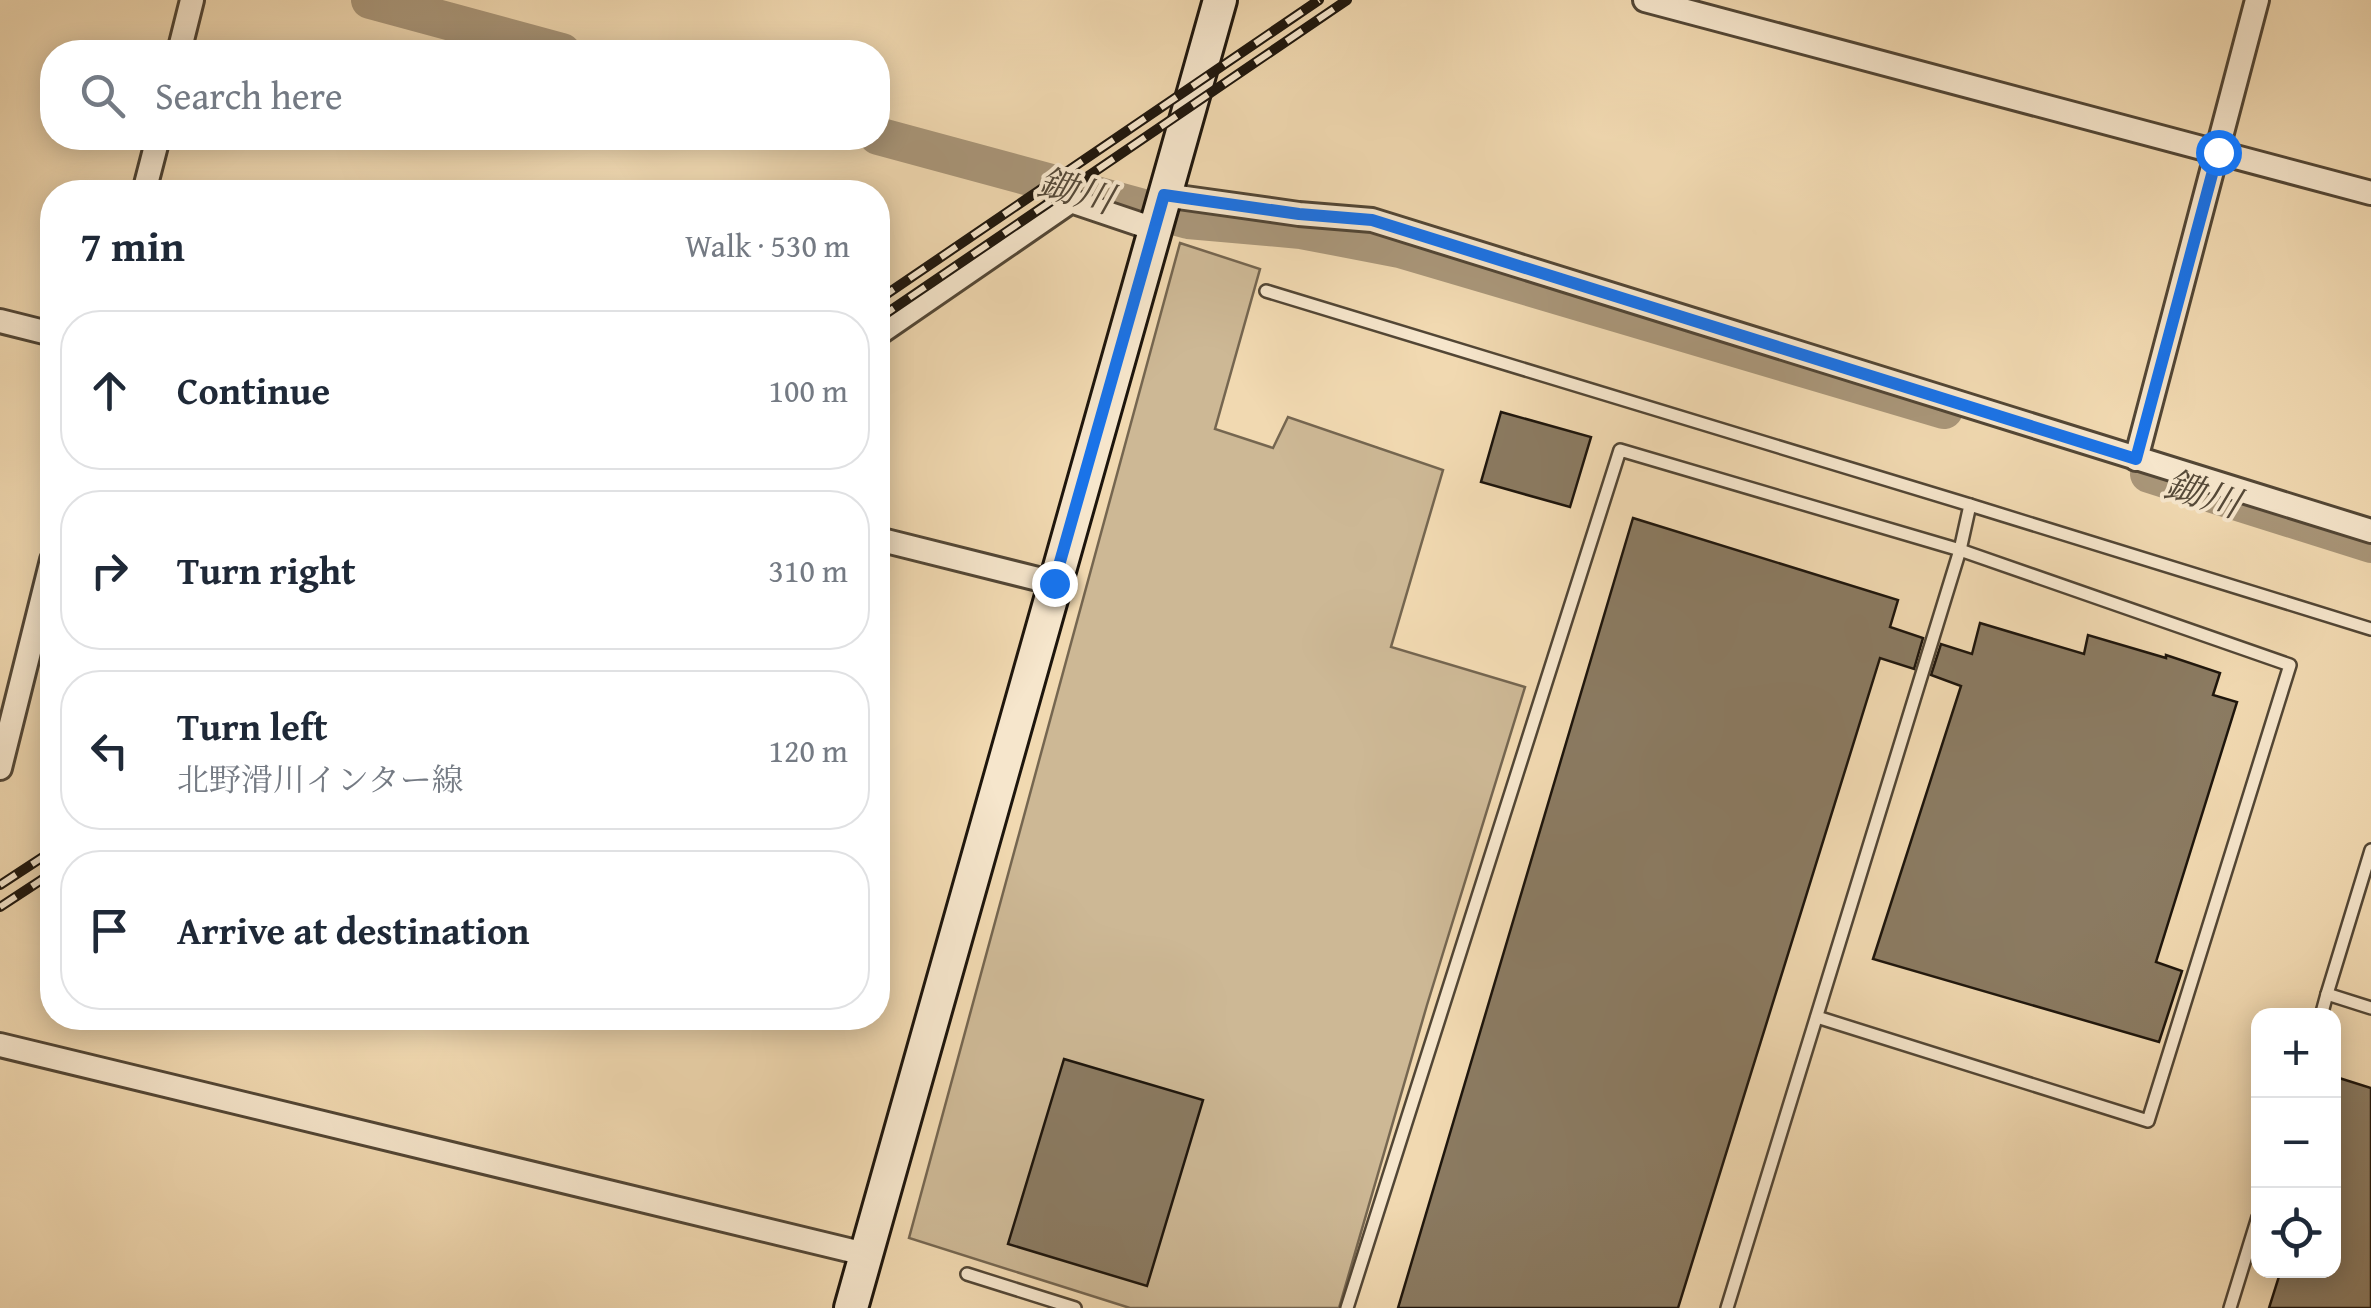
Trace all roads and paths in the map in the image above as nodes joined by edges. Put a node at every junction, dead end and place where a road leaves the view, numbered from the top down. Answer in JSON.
{"nodes":[{"id":1,"x":192,"y":0,"type":"edge"},
{"id":2,"x":1220,"y":0,"type":"edge"},
{"id":3,"x":1646,"y":0,"type":"edge"},
{"id":4,"x":2257,"y":0,"type":"edge"},
{"id":5,"x":182,"y":40,"type":"edge"},
{"id":6,"x":155,"y":150,"type":"edge"},
{"id":7,"x":2218,"y":152,"type":"junction"},
{"id":8,"x":147,"y":180,"type":"edge"},
{"id":9,"x":2371,"y":193,"type":"edge"},
{"id":10,"x":1164,"y":195,"type":"junction"},
{"id":11,"x":1154,"y":229,"type":"junction"},
{"id":12,"x":1266,"y":291,"type":"dead end"},
{"id":13,"x":0,"y":321,"type":"edge"},
{"id":14,"x":890,"y":326,"type":"edge"},
{"id":15,"x":40,"y":331,"type":"edge"},
{"id":16,"x":2136,"y":459,"type":"junction"},
{"id":17,"x":1970,"y":504,"type":"junction"},
{"id":18,"x":2371,"y":531,"type":"edge"},
{"id":19,"x":890,"y":541,"type":"edge"},
{"id":20,"x":1960,"y":550,"type":"junction"},
{"id":21,"x":1054,"y":583,"type":"junction"},
{"id":22,"x":40,"y":608,"type":"edge"},
{"id":23,"x":2371,"y":629,"type":"edge"},
{"id":24,"x":0,"y":768,"type":"edge"},
{"id":25,"x":2371,"y":850,"type":"edge"},
{"id":26,"x":2327,"y":994,"type":"junction"},
{"id":27,"x":2323,"y":1008,"type":"edge"},
{"id":28,"x":2371,"y":1008,"type":"edge"},
{"id":29,"x":1817,"y":1018,"type":"junction"},
{"id":30,"x":0,"y":1044,"type":"edge"},
{"id":31,"x":2251,"y":1240,"type":"edge"},
{"id":32,"x":866,"y":1254,"type":"junction"},
{"id":33,"x":967,"y":1274,"type":"dead end"},
{"id":34,"x":851,"y":1308,"type":"edge"},
{"id":35,"x":1075,"y":1308,"type":"edge"},
{"id":36,"x":1348,"y":1308,"type":"edge"},
{"id":37,"x":1727,"y":1308,"type":"edge"},
{"id":38,"x":2230,"y":1308,"type":"edge"}],
"edges":[{"from":1,"to":5,"type":"street"},
{"from":2,"to":10,"type":"main road"},
{"from":3,"to":7,"type":"street"},
{"from":4,"to":7,"type":"street"},
{"from":6,"to":8,"type":"street"},
{"from":7,"to":9,"type":"street"},
{"from":7,"to":16,"type":"street"},
{"from":10,"to":11,"type":"main road"},
{"from":10,"to":16,"type":"street"},
{"from":11,"to":14,"type":"street"},
{"from":11,"to":21,"type":"main road"},
{"from":12,"to":17,"type":"lane"},
{"from":13,"to":15,"type":"street"},
{"from":16,"to":18,"type":"street"},
{"from":17,"to":20,"type":"lane"},
{"from":17,"to":23,"type":"lane"},
{"from":19,"to":21,"type":"street"},
{"from":20,"to":29,"type":"lane"},
{"from":20,"to":29,"type":"lane"},
{"from":20,"to":36,"type":"lane"},
{"from":21,"to":32,"type":"main road"},
{"from":22,"to":24,"type":"street"},
{"from":25,"to":26,"type":"lane"},
{"from":26,"to":27,"type":"lane"},
{"from":26,"to":28,"type":"lane"},
{"from":29,"to":37,"type":"lane"},
{"from":30,"to":32,"type":"street"},
{"from":31,"to":38,"type":"lane"},
{"from":32,"to":34,"type":"main road"},
{"from":33,"to":35,"type":"lane"}]}
